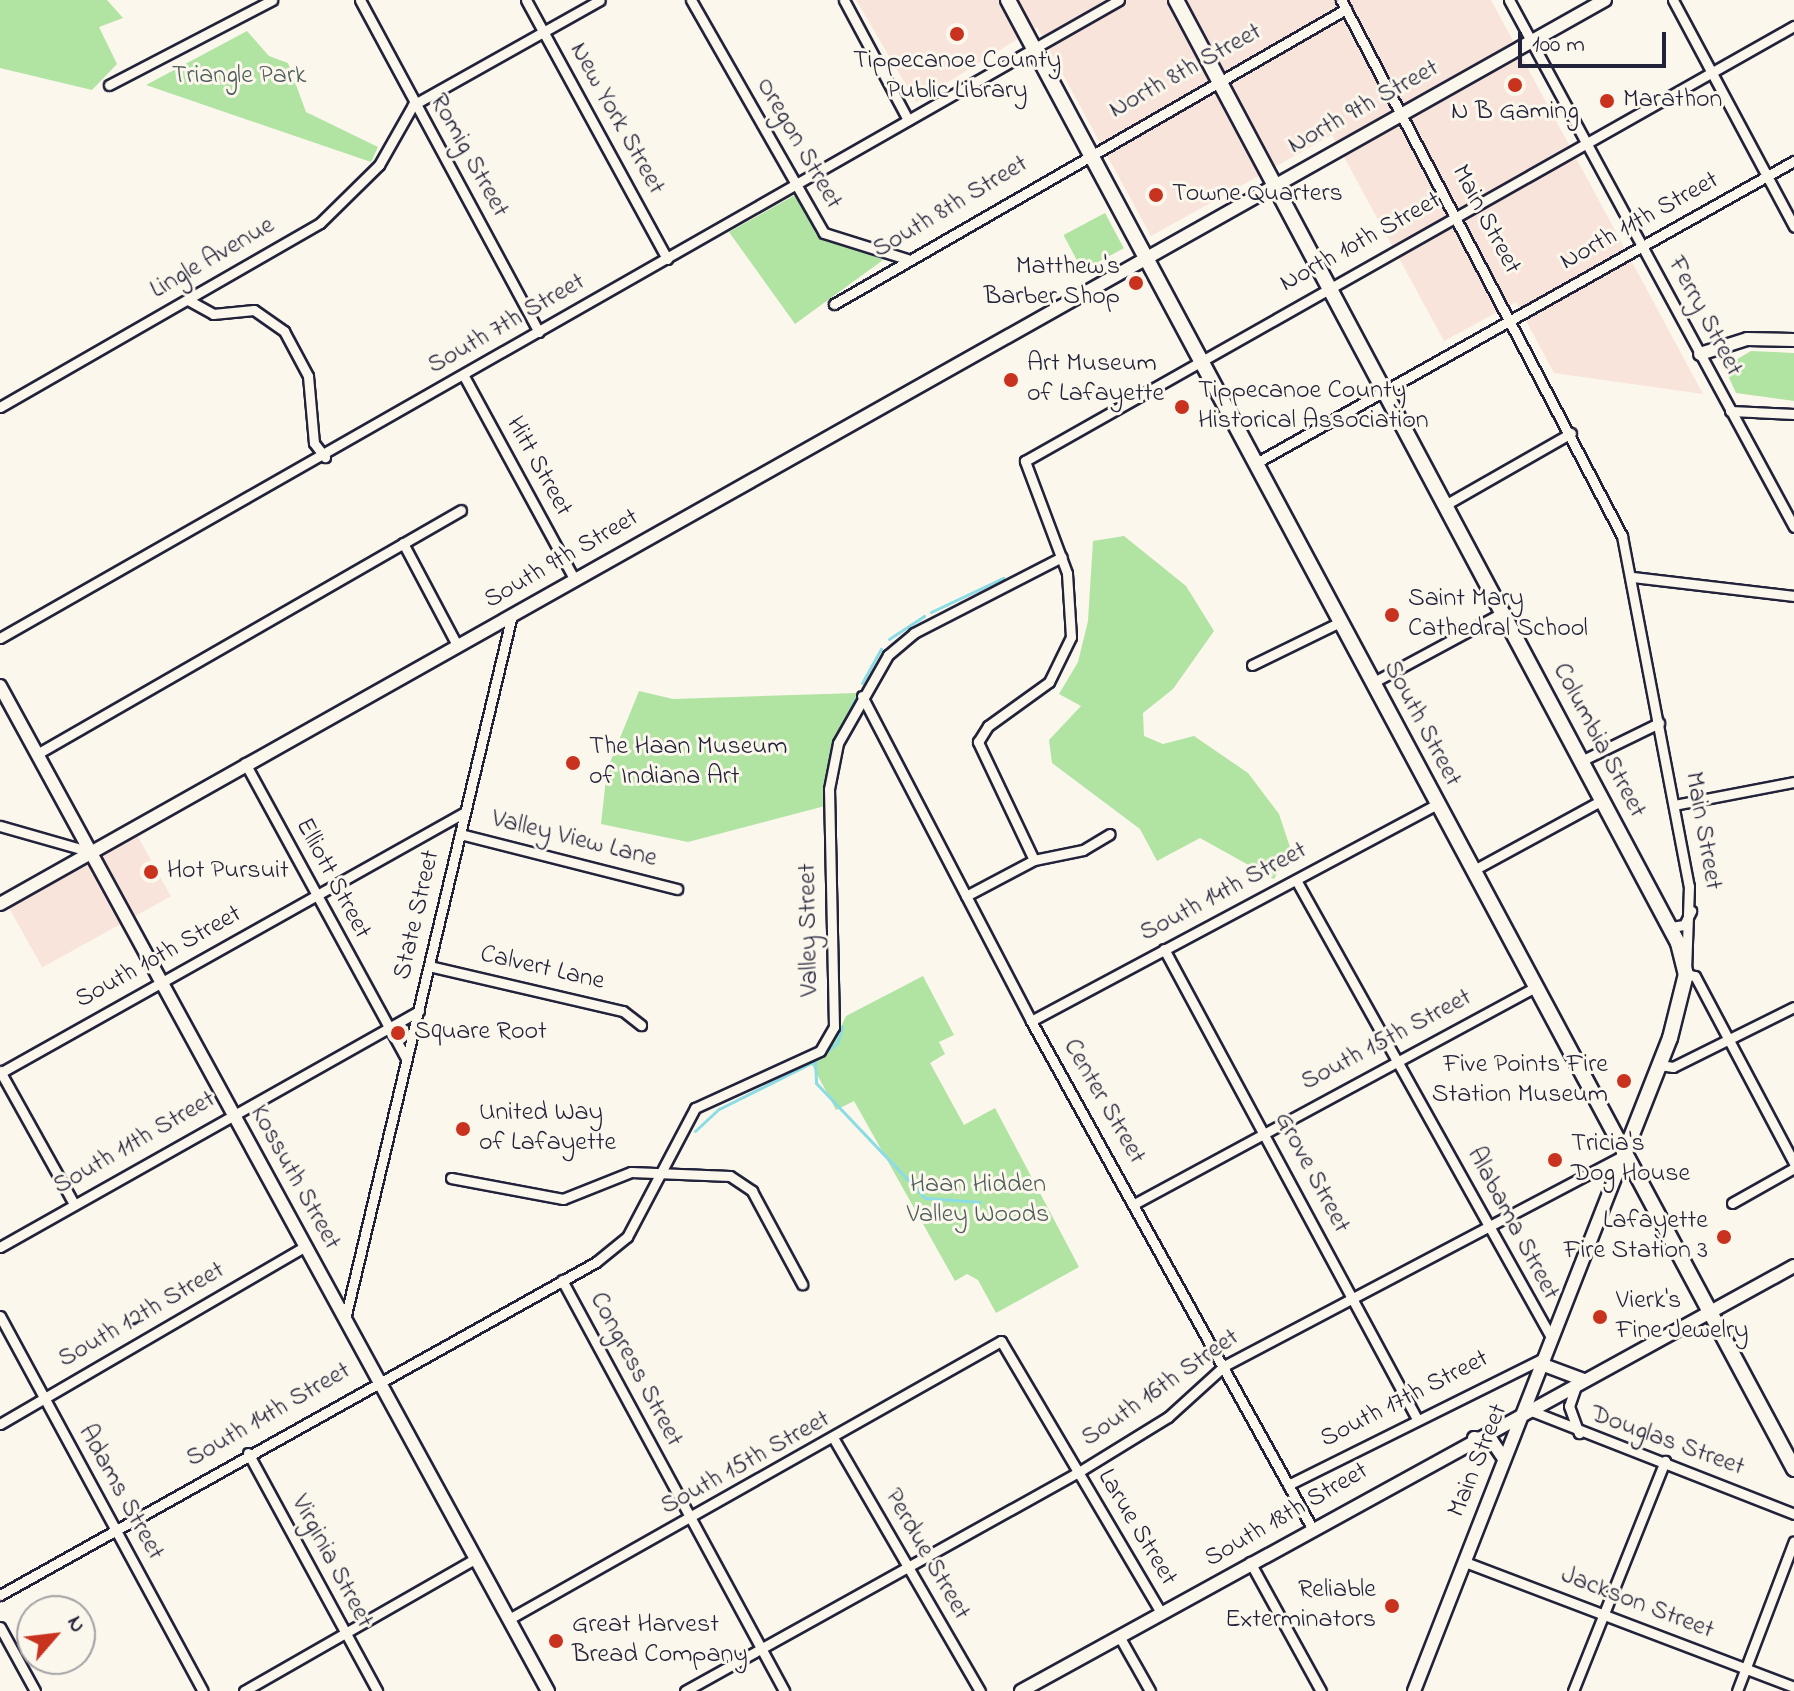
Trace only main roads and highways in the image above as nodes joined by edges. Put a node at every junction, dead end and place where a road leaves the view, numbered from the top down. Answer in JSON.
{"nodes":[{"id":1,"x":1008,"y":0,"type":"edge"},
{"id":2,"x":1176,"y":0,"type":"edge"},
{"id":3,"x":1686,"y":974,"type":"joint"},
{"id":4,"x":1624,"y":1155,"type":"junction"},
{"id":5,"x":1790,"y":1453,"type":"edge"},
{"id":6,"x":1794,"y":1469,"type":"edge"}],
"edges":[{"from":1,"to":4,"type":"main road","name":"South Street"},
{"from":2,"to":3,"type":"main road","name":"Columbia Street"},
{"from":3,"to":4,"type":"main road","name":"Main Street"},
{"from":4,"to":5,"type":"main road","name":"South Street"},
{"from":5,"to":6,"type":"main road","name":"South Street"}]}
